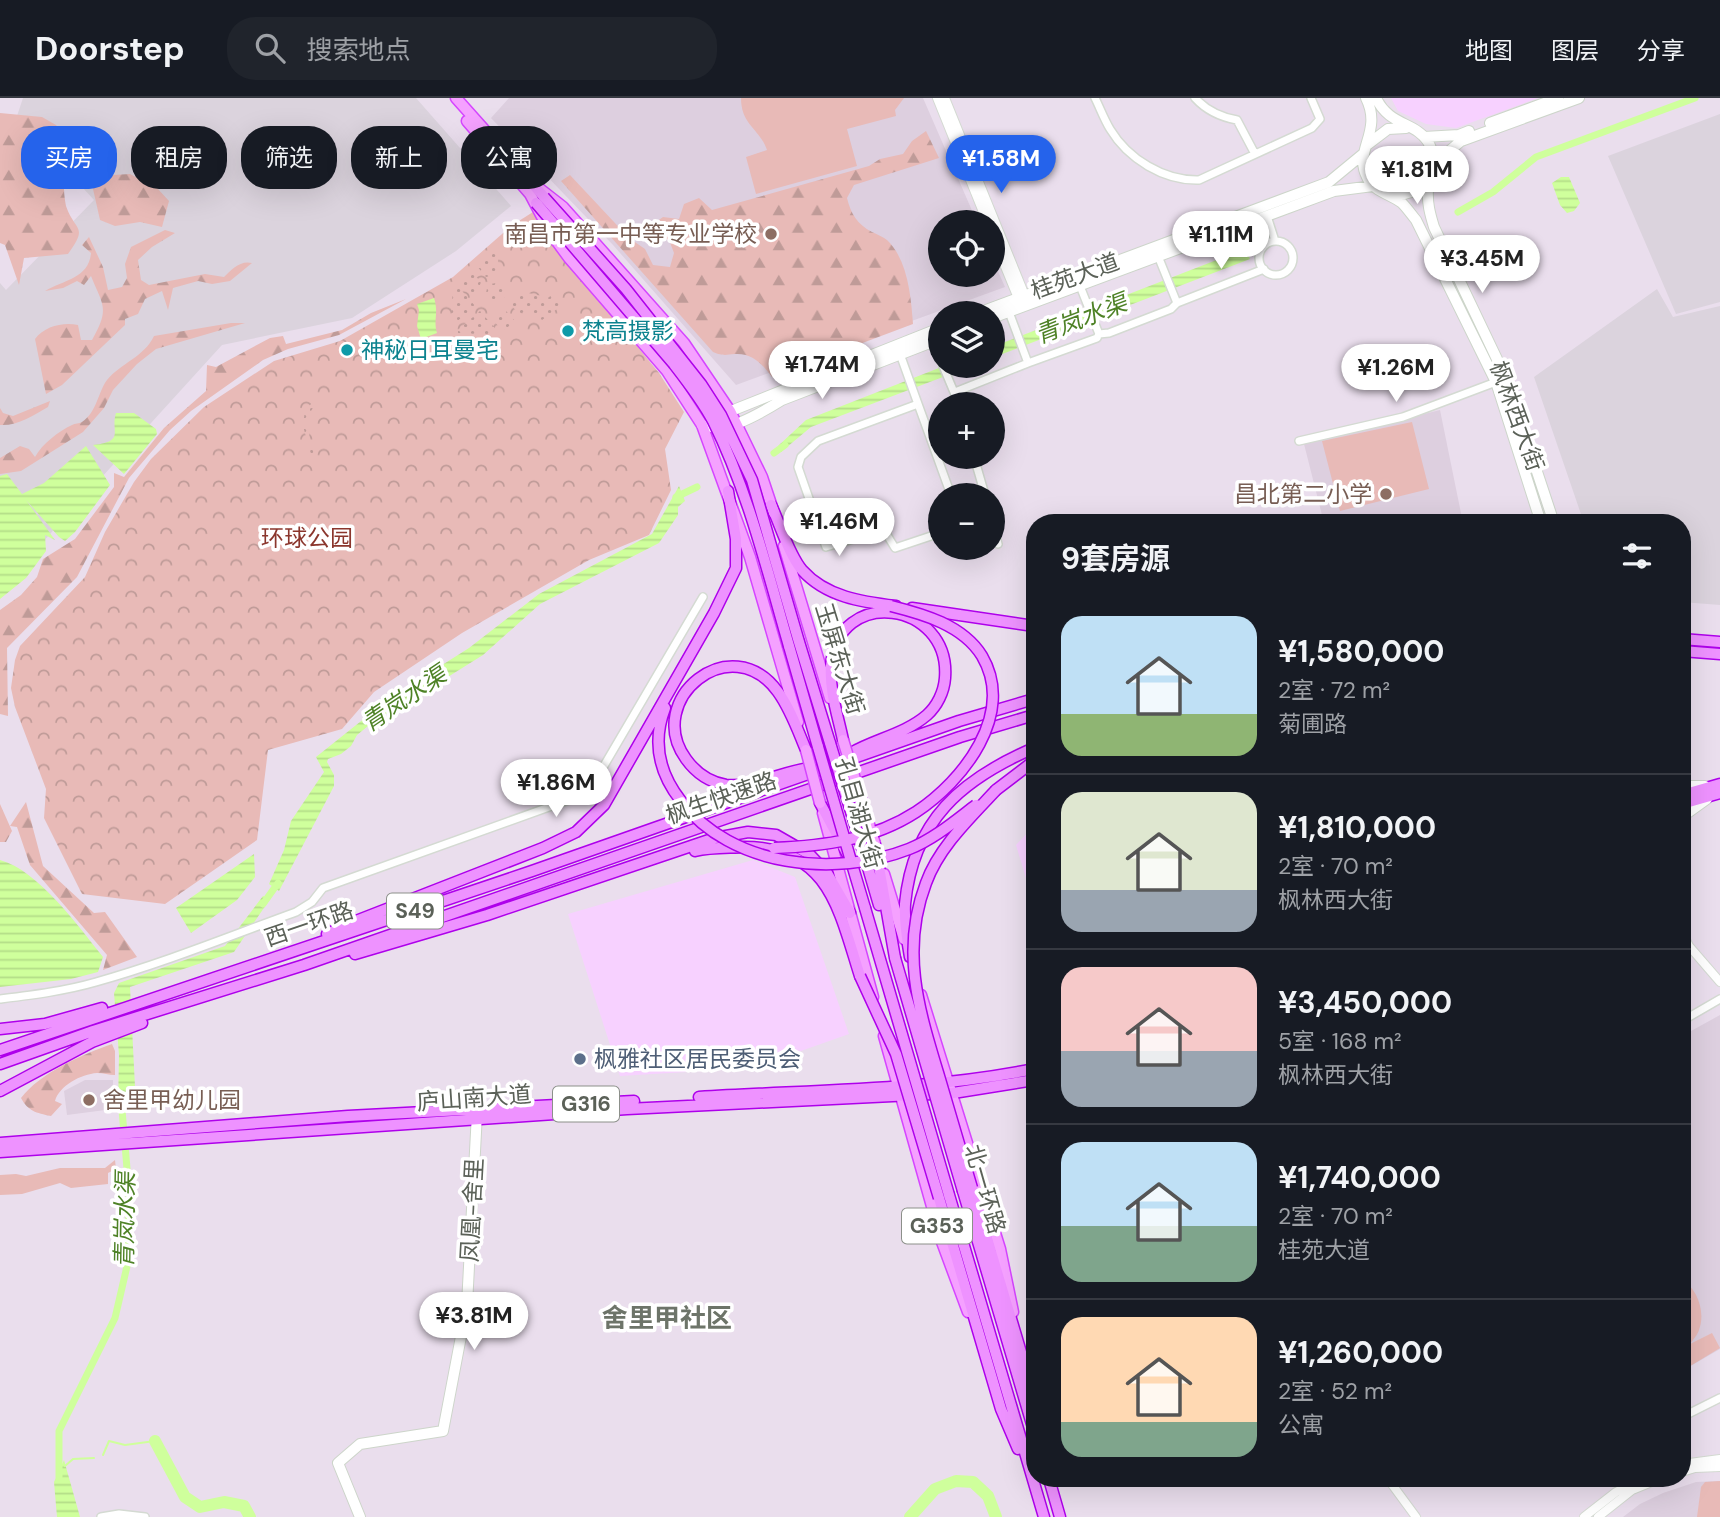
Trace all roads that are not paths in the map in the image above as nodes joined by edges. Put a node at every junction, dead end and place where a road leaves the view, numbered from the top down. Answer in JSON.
{"nodes":[{"id":1,"x":447,"y":98,"type":"edge"},
{"id":2,"x":456,"y":98,"type":"edge"},
{"id":3,"x":937,"y":98,"type":"edge"},
{"id":4,"x":944,"y":98,"type":"edge"},
{"id":5,"x":1096,"y":98,"type":"edge"},
{"id":6,"x":1195,"y":98,"type":"edge"},
{"id":7,"x":1311,"y":98,"type":"edge"},
{"id":8,"x":1366,"y":98,"type":"edge"},
{"id":9,"x":1376,"y":98,"type":"edge"},
{"id":10,"x":1558,"y":98,"type":"edge"},
{"id":11,"x":1579,"y":98,"type":"edge"},
{"id":12,"x":481,"y":126,"type":"edge"},
{"id":13,"x":1410,"y":128,"type":"junction"},
{"id":14,"x":1424,"y":137,"type":"junction"},
{"id":15,"x":1365,"y":150,"type":"junction"},
{"id":16,"x":1255,"y":154,"type":"junction"},
{"id":17,"x":1432,"y":168,"type":"junction"},
{"id":18,"x":1373,"y":186,"type":"junction"},
{"id":19,"x":533,"y":189,"type":"edge"},
{"id":20,"x":541,"y":189,"type":"edge"},
{"id":21,"x":1383,"y":192,"type":"junction"},
{"id":22,"x":536,"y":198,"type":"junction"},
{"id":23,"x":982,"y":210,"type":"edge"},
{"id":24,"x":1266,"y":216,"type":"junction"},
{"id":25,"x":1275,"y":241,"type":"junction"},
{"id":26,"x":1158,"y":256,"type":"junction"},
{"id":27,"x":1005,"y":262,"type":"edge"},
{"id":28,"x":1264,"y":269,"type":"junction"},
{"id":29,"x":1080,"y":286,"type":"junction"},
{"id":30,"x":1176,"y":300,"type":"junction"},
{"id":31,"x":1023,"y":301,"type":"junction"},
{"id":32,"x":1005,"y":306,"type":"edge"},
{"id":33,"x":1009,"y":312,"type":"junction"},
{"id":34,"x":1005,"y":313,"type":"edge"},
{"id":35,"x":1098,"y":331,"type":"junction"},
{"id":36,"x":928,"y":333,"type":"edge"},
{"id":37,"x":928,"y":343,"type":"edge"},
{"id":38,"x":901,"y":354,"type":"junction"},
{"id":39,"x":1027,"y":359,"type":"junction"},
{"id":40,"x":948,"y":378,"type":"edge"},
{"id":41,"x":1496,"y":382,"type":"junction"},
{"id":42,"x":953,"y":388,"type":"junction"},
{"id":43,"x":954,"y":392,"type":"edge"},
{"id":44,"x":918,"y":404,"type":"junction"},
{"id":45,"x":730,"y":411,"type":"junction"},
{"id":46,"x":736,"y":422,"type":"junction"},
{"id":47,"x":702,"y":425,"type":"junction"},
{"id":48,"x":1299,"y":441,"type":"dead end"},
{"id":49,"x":948,"y":483,"type":"edge"},
{"id":50,"x":728,"y":491,"type":"junction"},
{"id":51,"x":771,"y":505,"type":"junction"},
{"id":52,"x":1538,"y":514,"type":"edge"},
{"id":53,"x":1551,"y":514,"type":"edge"},
{"id":54,"x":928,"y":537,"type":"edge"},
{"id":55,"x":703,"y":597,"type":"dead end"},
{"id":56,"x":891,"y":606,"type":"junction"},
{"id":57,"x":1026,"y":625,"type":"edge"},
{"id":58,"x":1691,"y":640,"type":"edge"},
{"id":59,"x":1720,"y":642,"type":"edge"},
{"id":60,"x":794,"y":644,"type":"junction"},
{"id":61,"x":1691,"y":652,"type":"edge"},
{"id":62,"x":1720,"y":654,"type":"edge"},
{"id":63,"x":676,"y":680,"type":"junction"},
{"id":64,"x":1026,"y":702,"type":"edge"},
{"id":65,"x":1026,"y":717,"type":"edge"},
{"id":66,"x":843,"y":740,"type":"junction"},
{"id":67,"x":806,"y":750,"type":"junction"},
{"id":68,"x":1026,"y":752,"type":"edge"},
{"id":69,"x":828,"y":766,"type":"junction"},
{"id":70,"x":1026,"y":767,"type":"edge"},
{"id":71,"x":1691,"y":787,"type":"edge"},
{"id":72,"x":1717,"y":789,"type":"edge"},
{"id":73,"x":996,"y":790,"type":"junction"},
{"id":74,"x":1691,"y":793,"type":"edge"},
{"id":75,"x":1691,"y":800,"type":"edge"},
{"id":76,"x":820,"y":803,"type":"junction"},
{"id":77,"x":1691,"y":810,"type":"edge"},
{"id":78,"x":875,"y":844,"type":"junction"},
{"id":79,"x":774,"y":848,"type":"junction"},
{"id":80,"x":851,"y":861,"type":"junction"},
{"id":81,"x":608,"y":874,"type":"junction"},
{"id":82,"x":850,"y":913,"type":"junction"},
{"id":83,"x":1691,"y":948,"type":"edge"},
{"id":84,"x":1691,"y":954,"type":"edge"},
{"id":85,"x":910,"y":957,"type":"junction"},
{"id":86,"x":895,"y":958,"type":"junction"},
{"id":87,"x":273,"y":959,"type":"junction"},
{"id":88,"x":304,"y":965,"type":"joint"},
{"id":89,"x":278,"y":974,"type":"junction"},
{"id":90,"x":213,"y":978,"type":"junction"},
{"id":91,"x":1720,"y":982,"type":"edge"},
{"id":92,"x":1720,"y":989,"type":"edge"},
{"id":93,"x":221,"y":992,"type":"junction"},
{"id":94,"x":0,"y":999,"type":"edge"},
{"id":95,"x":1720,"y":999,"type":"edge"},
{"id":96,"x":1691,"y":1016,"type":"edge"},
{"id":97,"x":0,"y":1029,"type":"edge"},
{"id":98,"x":0,"y":1050,"type":"edge"},
{"id":99,"x":0,"y":1065,"type":"edge"},
{"id":100,"x":1026,"y":1070,"type":"edge"},
{"id":101,"x":949,"y":1081,"type":"junction"},
{"id":102,"x":1026,"y":1081,"type":"edge"},
{"id":103,"x":0,"y":1091,"type":"edge"},
{"id":104,"x":899,"y":1091,"type":"junction"},
{"id":105,"x":953,"y":1093,"type":"junction"},
{"id":106,"x":477,"y":1114,"type":"junction"},
{"id":107,"x":113,"y":1138,"type":"junction"},
{"id":108,"x":0,"y":1143,"type":"edge"},
{"id":109,"x":0,"y":1152,"type":"edge"},
{"id":110,"x":968,"y":1189,"type":"junction"},
{"id":111,"x":944,"y":1197,"type":"junction"},
{"id":112,"x":987,"y":1363,"type":"junction"},
{"id":113,"x":1025,"y":1366,"type":"junction"},
{"id":114,"x":1026,"y":1369,"type":"edge"},
{"id":115,"x":1720,"y":1398,"type":"edge"},
{"id":116,"x":1026,"y":1402,"type":"edge"},
{"id":117,"x":1691,"y":1412,"type":"edge"},
{"id":118,"x":1026,"y":1459,"type":"edge"},
{"id":119,"x":1720,"y":1459,"type":"edge"},
{"id":120,"x":1691,"y":1463,"type":"edge"},
{"id":121,"x":1720,"y":1467,"type":"edge"},
{"id":122,"x":1026,"y":1469,"type":"edge"},
{"id":123,"x":1691,"y":1469,"type":"edge"},
{"id":124,"x":1034,"y":1487,"type":"edge"},
{"id":125,"x":1035,"y":1487,"type":"edge"},
{"id":126,"x":1051,"y":1487,"type":"edge"},
{"id":127,"x":1392,"y":1487,"type":"edge"},
{"id":128,"x":1626,"y":1487,"type":"edge"},
{"id":129,"x":1639,"y":1487,"type":"edge"},
{"id":130,"x":1039,"y":1500,"type":"junction"},
{"id":131,"x":101,"y":1517,"type":"edge"},
{"id":132,"x":145,"y":1517,"type":"edge"},
{"id":133,"x":360,"y":1517,"type":"edge"},
{"id":134,"x":1044,"y":1517,"type":"edge"},
{"id":135,"x":1060,"y":1517,"type":"edge"},
{"id":136,"x":1414,"y":1517,"type":"edge"},
{"id":137,"x":1584,"y":1517,"type":"edge"},
{"id":138,"x":1598,"y":1517,"type":"edge"}],
"edges":[{"from":1,"to":22,"type":"main road"},
{"from":2,"to":12,"type":"main road","name":"玉屏东大街"},
{"from":3,"to":23,"type":"street"},
{"from":4,"to":31,"type":"street"},
{"from":5,"to":16,"type":"street"},
{"from":6,"to":16,"type":"street"},
{"from":7,"to":16,"type":"street"},
{"from":8,"to":15,"type":"main road"},
{"from":9,"to":13,"type":"main road"},
{"from":10,"to":14,"type":"main road"},
{"from":11,"to":17,"type":"main road"},
{"from":13,"to":14,"type":"main road"},
{"from":13,"to":15,"type":"main road"},
{"from":14,"to":17,"type":"main road","name":"枫林西大街"},
{"from":15,"to":18,"type":"main road"},
{"from":15,"to":31,"type":"main road","name":"桂苑大道"},
{"from":17,"to":21,"type":"main road"},
{"from":17,"to":53,"type":"main road","name":"枫林西大街"},
{"from":18,"to":21,"type":"main road","name":"枫林西大街"},
{"from":18,"to":24,"type":"main road","name":"桂苑大道"},
{"from":19,"to":22,"type":"highway","name":"孔目湖大街"},
{"from":20,"to":45,"type":"main road","name":"玉屏东大街"},
{"from":21,"to":41,"type":"main road","name":"枫林西大街"},
{"from":22,"to":47,"type":"main road"},
{"from":22,"to":60,"type":"highway","name":"孔目湖大街","bridge":true},
{"from":24,"to":25,"type":"street"},
{"from":24,"to":26,"type":"main road","name":"桂苑大道"},
{"from":25,"to":28,"type":"street"},
{"from":25,"to":28,"type":"street"},
{"from":26,"to":29,"type":"main road","name":"桂苑大道"},
{"from":26,"to":30,"type":"street"},
{"from":27,"to":31,"type":"street"},
{"from":28,"to":30,"type":"street"},
{"from":29,"to":31,"type":"main road","name":"桂苑大道"},
{"from":29,"to":35,"type":"street"},
{"from":30,"to":35,"type":"street"},
{"from":31,"to":32,"type":"main road","name":"桂苑大道"},
{"from":31,"to":33,"type":"main road","name":"桂苑大道"},
{"from":33,"to":34,"type":"main road","name":"桂苑大道"},
{"from":33,"to":39,"type":"street"},
{"from":35,"to":39,"type":"street"},
{"from":36,"to":45,"type":"main road"},
{"from":37,"to":38,"type":"main road"},
{"from":38,"to":44,"type":"street"},
{"from":38,"to":46,"type":"main road"},
{"from":39,"to":42,"type":"street"},
{"from":40,"to":42,"type":"street"},
{"from":41,"to":48,"type":"street"},
{"from":41,"to":52,"type":"main road","name":"枫林西大街"},
{"from":42,"to":43,"type":"street"},
{"from":44,"to":49,"type":"street"},
{"from":44,"to":54,"type":"street"},
{"from":45,"to":46,"type":"main road","name":"玉屏东大街"},
{"from":45,"to":47,"type":"main road"},
{"from":46,"to":47,"type":"main road"},
{"from":46,"to":51,"type":"main road","name":"玉屏东大街"},
{"from":47,"to":50,"type":"main road"},
{"from":50,"to":63,"type":"highway"},
{"from":50,"to":67,"type":"main road"},
{"from":51,"to":56,"type":"highway"},
{"from":51,"to":66,"type":"main road","name":"玉屏东大街"},
{"from":55,"to":94,"type":"street"},
{"from":56,"to":57,"type":"highway","bridge":true},
{"from":56,"to":79,"type":"highway","bridge":true},
{"from":58,"to":59,"type":"highway"},
{"from":60,"to":80,"type":"highway","name":"孔目湖大街","bridge":true},
{"from":60,"to":86,"type":"highway","name":"孔目湖大街","bridge":true},
{"from":61,"to":62,"type":"highway"},
{"from":63,"to":73,"type":"highway","bridge":true},
{"from":63,"to":87,"type":"highway"},
{"from":64,"to":69,"type":"highway","number":"S49"},
{"from":65,"to":88,"type":"highway","name":"枫生快速路","number":"S49"},
{"from":66,"to":69,"type":"highway"},
{"from":66,"to":78,"type":"main road","name":"玉屏东大街","bridge":true},
{"from":67,"to":69,"type":"highway"},
{"from":67,"to":76,"type":"main road","bridge":true},
{"from":68,"to":85,"type":"highway"},
{"from":69,"to":87,"type":"highway","name":"西一环路","number":"S49"},
{"from":70,"to":73,"type":"highway"},
{"from":71,"to":72,"type":"main road"},
{"from":72,"to":74,"type":"highway"},
{"from":72,"to":75,"type":"highway"},
{"from":72,"to":77,"type":"main road"},
{"from":73,"to":110,"type":"highway","bridge":true},
{"from":76,"to":80,"type":"highway"},
{"from":76,"to":82,"type":"main road"},
{"from":78,"to":85,"type":"main road","name":"玉屏东大街"},
{"from":78,"to":86,"type":"highway"},
{"from":79,"to":81,"type":"highway","bridge":true},
{"from":79,"to":111,"type":"highway","bridge":true},
{"from":80,"to":111,"type":"highway","name":"孔目湖大街","bridge":true},
{"from":81,"to":82,"type":"highway"},
{"from":81,"to":89,"type":"highway"},
{"from":82,"to":104,"type":"main road"},
{"from":83,"to":91,"type":"street"},
{"from":84,"to":92,"type":"street"},
{"from":85,"to":101,"type":"main road","name":"玉屏东大街"},
{"from":86,"to":110,"type":"highway","name":"北一环路","bridge":true},
{"from":87,"to":90,"type":"highway","name":"西一环路","number":"S49"},
{"from":88,"to":89,"type":"highway","name":"西一环路","number":"S49"},
{"from":89,"to":93,"type":"highway","name":"西一环路","number":"S49"},
{"from":90,"to":97,"type":"highway"},
{"from":90,"to":98,"type":"highway","name":"西一环路","number":"S49"},
{"from":93,"to":99,"type":"highway","name":"西一环路","number":"S49"},
{"from":93,"to":103,"type":"highway"},
{"from":95,"to":96,"type":"street"},
{"from":100,"to":101,"type":"highway","name":"庐山南大道","number":"G316"},
{"from":101,"to":104,"type":"highway","name":"庐山南大道","number":"G316"},
{"from":101,"to":105,"type":"main road","number":"G353"},
{"from":102,"to":105,"type":"highway","name":"庐山南大道","number":"G316"},
{"from":104,"to":105,"type":"highway","name":"庐山南大道","number":"G316"},
{"from":104,"to":106,"type":"highway","name":"庐山南大道","number":"G316"},
{"from":104,"to":112,"type":"main road","number":"G353"},
{"from":105,"to":113,"type":"main road","number":"G353"},
{"from":106,"to":107,"type":"highway","name":"庐山南大道","number":"G316"},
{"from":106,"to":133,"type":"main road","name":"凤凰-舍里"},
{"from":107,"to":108,"type":"highway","name":"庐山南大道","number":"G316"},
{"from":107,"to":109,"type":"highway","name":"庐山南大道","number":"G316"},
{"from":110,"to":113,"type":"highway"},
{"from":110,"to":116,"type":"highway","name":"北一环路"},
{"from":111,"to":112,"type":"highway"},
{"from":111,"to":118,"type":"highway","name":"孔目湖大街"},
{"from":112,"to":122,"type":"highway","number":"G353"},
{"from":113,"to":114,"type":"highway","number":"G353"},
{"from":115,"to":117,"type":"street"},
{"from":119,"to":120,"type":"street"},
{"from":121,"to":123,"type":"street"},
{"from":124,"to":130,"type":"highway","number":"G353"},
{"from":125,"to":130,"type":"highway","name":"孔目湖大街"},
{"from":126,"to":135,"type":"highway"},
{"from":127,"to":136,"type":"street"},
{"from":128,"to":137,"type":"street"},
{"from":129,"to":138,"type":"street"},
{"from":130,"to":134,"type":"highway","number":"G353"},
{"from":131,"to":132,"type":"street"}]}
